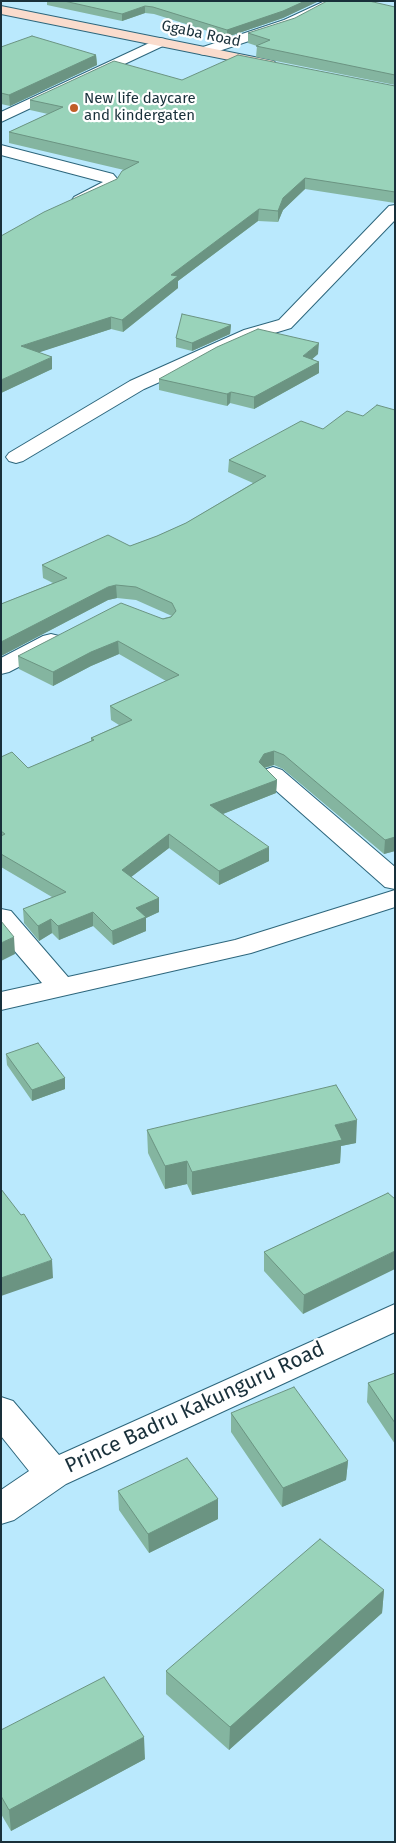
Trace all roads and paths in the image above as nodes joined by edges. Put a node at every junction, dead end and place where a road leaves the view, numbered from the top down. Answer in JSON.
{"nodes":[{"id":1,"x":336,"y":1,"type":"edge"},
{"id":2,"x":1,"y":10,"type":"edge"},
{"id":3,"x":160,"y":42,"type":"junction"},
{"id":4,"x":205,"y":51,"type":"junction"},
{"id":5,"x":282,"y":67,"type":"edge"},
{"id":6,"x":1,"y":118,"type":"edge"},
{"id":7,"x":1,"y":150,"type":"edge"},
{"id":8,"x":68,"y":205,"type":"edge"},
{"id":9,"x":395,"y":210,"type":"edge"},
{"id":10,"x":16,"y":457,"type":"dead end"},
{"id":11,"x":71,"y":630,"type":"edge"},
{"id":12,"x":1,"y":667,"type":"edge"},
{"id":13,"x":273,"y":775,"type":"edge"},
{"id":14,"x":395,"y":880,"type":"edge"},
{"id":15,"x":395,"y":898,"type":"edge"},
{"id":16,"x":1,"y":917,"type":"edge"},
{"id":17,"x":62,"y":988,"type":"junction"},
{"id":18,"x":1,"y":1001,"type":"edge"},
{"id":19,"x":395,"y":1316,"type":"edge"},
{"id":20,"x":1,"y":1411,"type":"edge"},
{"id":21,"x":53,"y":1474,"type":"junction"},
{"id":22,"x":1,"y":1509,"type":"edge"}],
"edges":[{"from":1,"to":4,"type":"street"},
{"from":2,"to":3,"type":"main road","name":"Ggaba Road"},
{"from":3,"to":4,"type":"main road","name":"Ggaba Road"},
{"from":3,"to":6,"type":"street"},
{"from":4,"to":5,"type":"main road","name":"Ggaba Road"},
{"from":7,"to":8,"type":"street"},
{"from":9,"to":10,"type":"street"},
{"from":11,"to":12,"type":"street"},
{"from":13,"to":14,"type":"street"},
{"from":15,"to":17,"type":"street"},
{"from":16,"to":17,"type":"street"},
{"from":17,"to":18,"type":"street"},
{"from":19,"to":21,"type":"street","name":"Prince Badru Kakunguru Road"},
{"from":20,"to":21,"type":"street"},
{"from":21,"to":22,"type":"street","name":"Prince Badru Kakunguru Road"}]}
